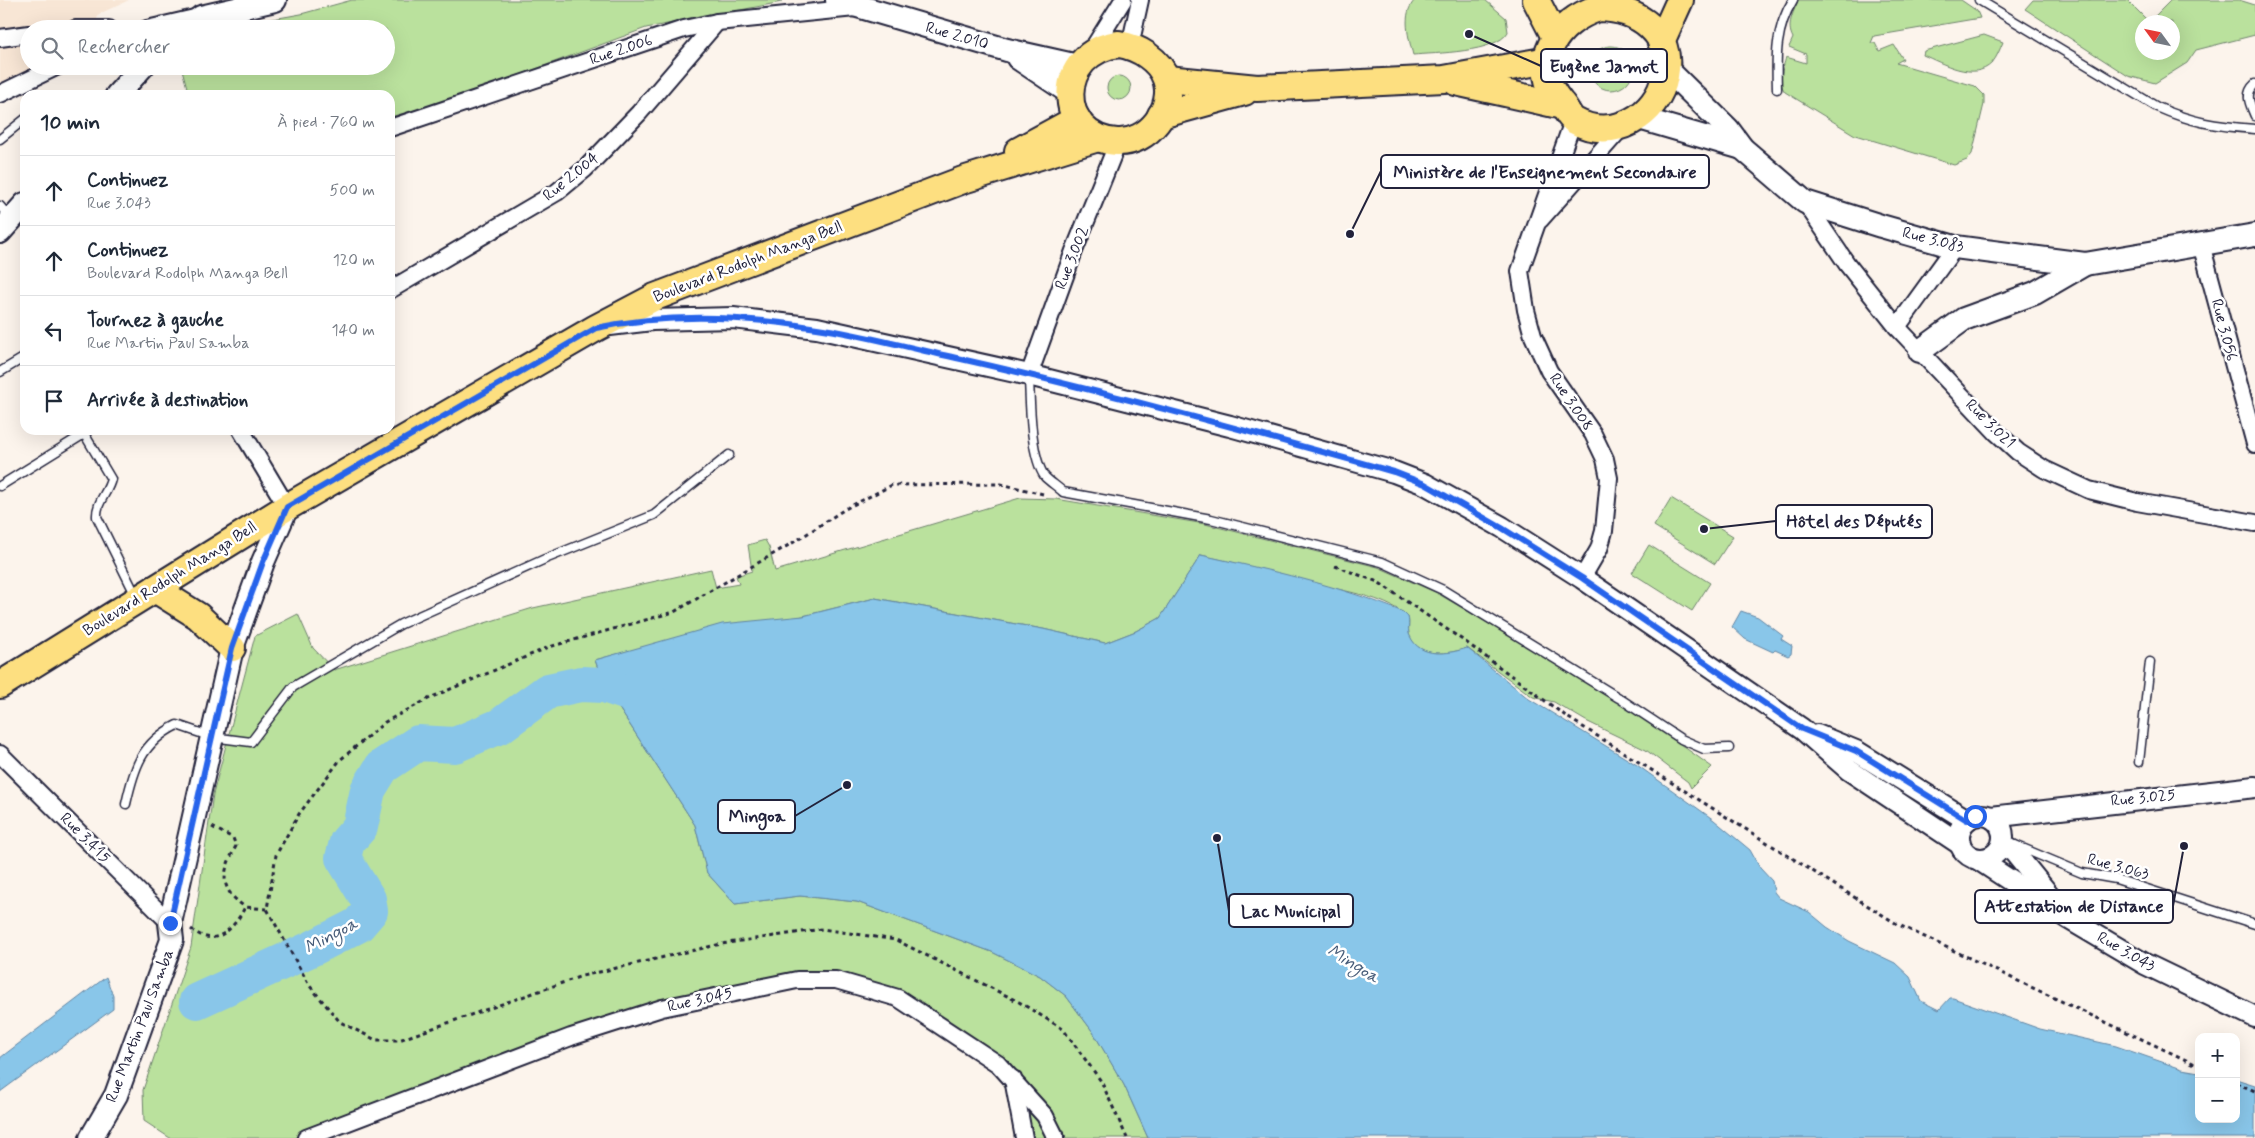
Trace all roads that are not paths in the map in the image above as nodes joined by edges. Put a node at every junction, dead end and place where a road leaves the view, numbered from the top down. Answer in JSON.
{"nodes":[{"id":1,"x":275,"y":0,"type":"edge"},
{"id":2,"x":837,"y":0,"type":"edge"},
{"id":3,"x":1123,"y":0,"type":"edge"},
{"id":4,"x":1140,"y":0,"type":"edge"},
{"id":5,"x":1521,"y":0,"type":"edge"},
{"id":6,"x":1671,"y":0,"type":"edge"},
{"id":7,"x":1680,"y":0,"type":"edge"},
{"id":8,"x":1793,"y":0,"type":"edge"},
{"id":9,"x":1979,"y":0,"type":"edge"},
{"id":10,"x":1594,"y":4,"type":"edge"},
{"id":11,"x":861,"y":8,"type":"junction"},
{"id":12,"x":1634,"y":14,"type":"junction"},
{"id":13,"x":205,"y":20,"type":"edge"},
{"id":14,"x":718,"y":22,"type":"junction"},
{"id":15,"x":1546,"y":28,"type":"edge"},
{"id":16,"x":20,"y":35,"type":"edge"},
{"id":17,"x":0,"y":38,"type":"edge"},
{"id":18,"x":1661,"y":42,"type":"junction"},
{"id":19,"x":1130,"y":46,"type":"junction"},
{"id":20,"x":1007,"y":50,"type":"junction"},
{"id":21,"x":1084,"y":60,"type":"junction"},
{"id":22,"x":1667,"y":69,"type":"junction"},
{"id":23,"x":39,"y":75,"type":"edge"},
{"id":24,"x":135,"y":75,"type":"edge"},
{"id":25,"x":1166,"y":79,"type":"junction"},
{"id":26,"x":1444,"y":79,"type":"junction"},
{"id":27,"x":2255,"y":84,"type":"edge"},
{"id":28,"x":1257,"y":88,"type":"junction"},
{"id":29,"x":1777,"y":89,"type":"dead end"},
{"id":30,"x":121,"y":90,"type":"edge"},
{"id":31,"x":1070,"y":93,"type":"junction"},
{"id":32,"x":0,"y":94,"type":"edge"},
{"id":33,"x":1568,"y":113,"type":"junction"},
{"id":34,"x":1161,"y":115,"type":"junction"},
{"id":35,"x":2255,"y":116,"type":"edge"},
{"id":36,"x":1077,"y":119,"type":"junction"},
{"id":37,"x":1631,"y":122,"type":"junction"},
{"id":38,"x":20,"y":123,"type":"edge"},
{"id":39,"x":395,"y":126,"type":"edge"},
{"id":40,"x":2255,"y":129,"type":"edge"},
{"id":41,"x":0,"y":139,"type":"edge"},
{"id":42,"x":1108,"y":140,"type":"junction"},
{"id":43,"x":1742,"y":148,"type":"junction"},
{"id":44,"x":964,"y":180,"type":"junction"},
{"id":45,"x":1805,"y":202,"type":"junction"},
{"id":46,"x":1536,"y":225,"type":"junction"},
{"id":47,"x":2255,"y":235,"type":"edge"},
{"id":48,"x":2201,"y":244,"type":"junction"},
{"id":49,"x":1955,"y":247,"type":"junction"},
{"id":50,"x":2086,"y":264,"type":"junction"},
{"id":51,"x":395,"y":287,"type":"edge"},
{"id":52,"x":1897,"y":326,"type":"junction"},
{"id":53,"x":596,"y":328,"type":"junction"},
{"id":54,"x":1920,"y":350,"type":"junction"},
{"id":55,"x":20,"y":360,"type":"edge"},
{"id":56,"x":0,"y":372,"type":"edge"},
{"id":57,"x":1029,"y":375,"type":"junction"},
{"id":58,"x":78,"y":435,"type":"edge"},
{"id":59,"x":85,"y":435,"type":"edge"},
{"id":60,"x":244,"y":435,"type":"edge"},
{"id":61,"x":2255,"y":444,"type":"edge"},
{"id":62,"x":729,"y":455,"type":"dead end"},
{"id":63,"x":0,"y":486,"type":"edge"},
{"id":64,"x":287,"y":507,"type":"junction"},
{"id":65,"x":2255,"y":523,"type":"edge"},
{"id":66,"x":1582,"y":578,"type":"junction"},
{"id":67,"x":147,"y":594,"type":"junction"},
{"id":68,"x":232,"y":648,"type":"junction"},
{"id":69,"x":2150,"y":662,"type":"dead end"},
{"id":70,"x":0,"y":685,"type":"edge"},
{"id":71,"x":1802,"y":729,"type":"junction"},
{"id":72,"x":212,"y":737,"type":"junction"},
{"id":73,"x":1729,"y":748,"type":"dead end"},
{"id":74,"x":0,"y":754,"type":"edge"},
{"id":75,"x":2139,"y":762,"type":"dead end"},
{"id":76,"x":2255,"y":787,"type":"edge"},
{"id":77,"x":126,"y":804,"type":"dead end"},
{"id":78,"x":2032,"y":812,"type":"junction"},
{"id":79,"x":1991,"y":816,"type":"junction"},
{"id":80,"x":1967,"y":820,"type":"junction"},
{"id":81,"x":2003,"y":840,"type":"junction"},
{"id":82,"x":1960,"y":844,"type":"junction"},
{"id":83,"x":1979,"y":860,"type":"junction"},
{"id":84,"x":2069,"y":919,"type":"junction"},
{"id":85,"x":171,"y":921,"type":"junction"},
{"id":86,"x":2255,"y":924,"type":"edge"},
{"id":87,"x":2255,"y":1017,"type":"edge"},
{"id":88,"x":1013,"y":1079,"type":"junction"},
{"id":89,"x":91,"y":1138,"type":"edge"},
{"id":90,"x":306,"y":1138,"type":"edge"},
{"id":91,"x":1024,"y":1138,"type":"edge"},
{"id":92,"x":1056,"y":1138,"type":"edge"}],
"edges":[{"from":1,"to":13,"type":"main road"},
{"from":2,"to":11,"type":"main road","name":"Rue 2.010"},
{"from":3,"to":21,"type":"street"},
{"from":4,"to":19,"type":"street"},
{"from":5,"to":15,"type":"street"},
{"from":6,"to":12,"type":"main road"},
{"from":7,"to":18,"type":"main road"},
{"from":8,"to":29,"type":"lane"},
{"from":9,"to":40,"type":"lane"},
{"from":10,"to":12,"type":"main road"},
{"from":10,"to":15,"type":"main road"},
{"from":11,"to":14,"type":"street","name":"Rue 2.006"},
{"from":11,"to":20,"type":"main road","name":"Rue 2.010"},
{"from":12,"to":18,"type":"main road"},
{"from":14,"to":39,"type":"street","name":"Rue 2.006"},
{"from":14,"to":51,"type":"street","name":"Rue 2.004"},
{"from":15,"to":26,"type":"main road"},
{"from":15,"to":33,"type":"main road"},
{"from":16,"to":17,"type":"street"},
{"from":18,"to":22,"type":"main road"},
{"from":19,"to":21,"type":"main road"},
{"from":19,"to":25,"type":"main road"},
{"from":20,"to":21,"type":"main road","name":"Rue 2.010"},
{"from":20,"to":31,"type":"main road"},
{"from":21,"to":31,"type":"main road"},
{"from":22,"to":37,"type":"main road"},
{"from":22,"to":43,"type":"main road","name":"Rue 3.083"},
{"from":23,"to":32,"type":"street"},
{"from":24,"to":30,"type":"main road"},
{"from":25,"to":28,"type":"main road"},
{"from":25,"to":34,"type":"main road"},
{"from":26,"to":28,"type":"main road"},
{"from":26,"to":33,"type":"main road"},
{"from":27,"to":35,"type":"lane"},
{"from":28,"to":34,"type":"main road"},
{"from":31,"to":36,"type":"main road"},
{"from":33,"to":37,"type":"main road"},
{"from":33,"to":46,"type":"street","name":"Rue 3.008"},
{"from":34,"to":42,"type":"main road"},
{"from":36,"to":42,"type":"main road"},
{"from":36,"to":44,"type":"main road"},
{"from":37,"to":43,"type":"main road"},
{"from":37,"to":46,"type":"street"},
{"from":38,"to":41,"type":"lane"},
{"from":42,"to":44,"type":"main road"},
{"from":42,"to":57,"type":"street","name":"Rue 3.002"},
{"from":43,"to":45,"type":"main road","name":"Rue 3.083"},
{"from":44,"to":53,"type":"main road","name":"Boulevard Rodolph Manga Bell"},
{"from":45,"to":49,"type":"main road","name":"Rue 3.083"},
{"from":45,"to":52,"type":"street","name":"Rue 3.021"},
{"from":46,"to":66,"type":"street","name":"Rue 3.008"},
{"from":47,"to":48,"type":"main road","name":"Rue 3.083"},
{"from":48,"to":50,"type":"main road","name":"Rue 3.083"},
{"from":48,"to":61,"type":"street","name":"Rue 3.056"},
{"from":49,"to":50,"type":"main road","name":"Rue 3.083"},
{"from":49,"to":52,"type":"street"},
{"from":50,"to":54,"type":"main road"},
{"from":52,"to":54,"type":"street","name":"Rue 3.021"},
{"from":53,"to":57,"type":"street"},
{"from":53,"to":64,"type":"main road","name":"Boulevard Rodolph Manga Bell"},
{"from":54,"to":65,"type":"street","name":"Rue 3.021"},
{"from":55,"to":56,"type":"lane"},
{"from":57,"to":66,"type":"street"},
{"from":57,"to":73,"type":"lane"},
{"from":58,"to":63,"type":"lane"},
{"from":59,"to":67,"type":"lane"},
{"from":60,"to":64,"type":"street"},
{"from":62,"to":72,"type":"lane"},
{"from":64,"to":67,"type":"main road","name":"Boulevard Rodolph Manga Bell"},
{"from":64,"to":68,"type":"main road","name":"Rue Martin Paul Samba"},
{"from":66,"to":71,"type":"street"},
{"from":67,"to":68,"type":"main road"},
{"from":67,"to":70,"type":"main road","name":"Boulevard Rodolph Manga Bell"},
{"from":68,"to":72,"type":"main road","name":"Rue Martin Paul Samba"},
{"from":69,"to":75,"type":"lane"},
{"from":71,"to":80,"type":"street"},
{"from":71,"to":82,"type":"street"},
{"from":72,"to":77,"type":"lane"},
{"from":72,"to":85,"type":"main road","name":"Rue Martin Paul Samba"},
{"from":74,"to":85,"type":"street","name":"Rue 3.415"},
{"from":76,"to":78,"type":"street","name":"Rue 3.025"},
{"from":78,"to":79,"type":"street","name":"Rue 3.025"},
{"from":78,"to":81,"type":"street"},
{"from":79,"to":80,"type":"street"},
{"from":79,"to":81,"type":"street"},
{"from":80,"to":82,"type":"street"},
{"from":81,"to":83,"type":"street"},
{"from":81,"to":84,"type":"street"},
{"from":81,"to":86,"type":"lane","name":"Rue 3.063"},
{"from":82,"to":83,"type":"street"},
{"from":83,"to":84,"type":"street","name":"Rue 3.043"},
{"from":84,"to":87,"type":"street","name":"Rue 3.043"},
{"from":85,"to":89,"type":"main road","name":"Rue Martin Paul Samba"},
{"from":88,"to":90,"type":"street","name":"Rue 3.045"},
{"from":88,"to":91,"type":"street"},
{"from":88,"to":92,"type":"street","name":"Rue 3.045"}]}
